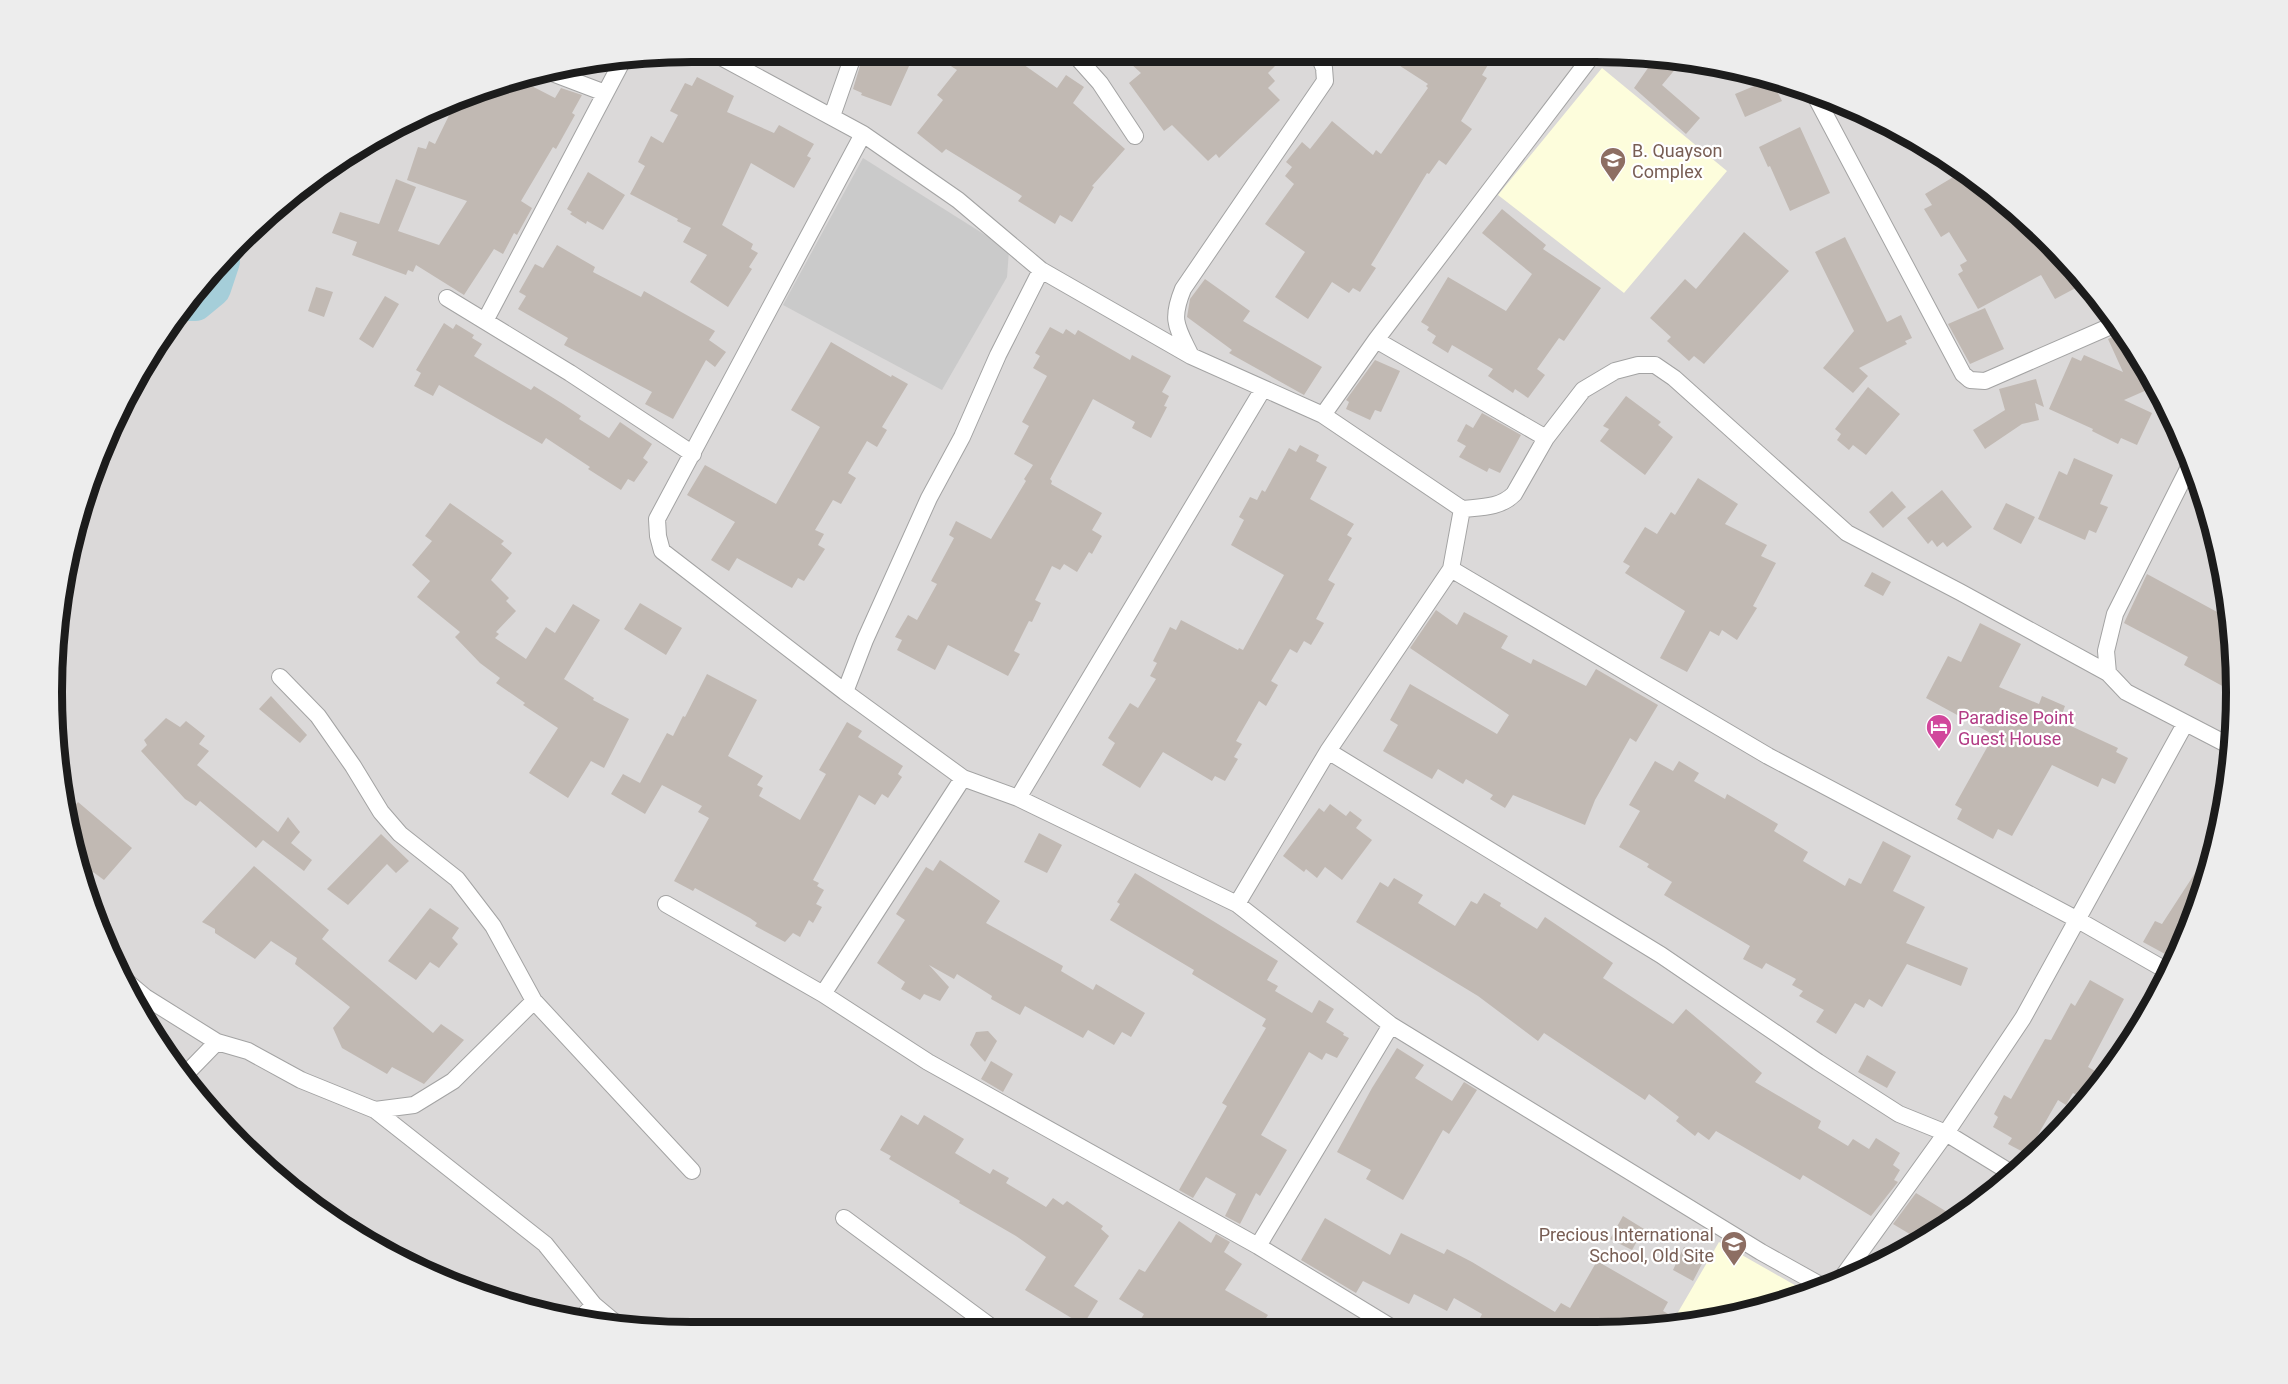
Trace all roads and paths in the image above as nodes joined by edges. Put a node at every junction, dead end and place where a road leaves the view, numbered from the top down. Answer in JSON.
{"nodes":[{"id":1,"x":730,"y":62,"type":"edge"},
{"id":2,"x":851,"y":62,"type":"edge"},
{"id":3,"x":1081,"y":62,"type":"edge"},
{"id":4,"x":1323,"y":62,"type":"edge"},
{"id":5,"x":1587,"y":62,"type":"edge"},
{"id":6,"x":619,"y":66,"type":"edge"},
{"id":7,"x":560,"y":76,"type":"edge"},
{"id":8,"x":605,"y":93,"type":"junction"},
{"id":9,"x":1818,"y":102,"type":"edge"},
{"id":10,"x":832,"y":116,"type":"junction"},
{"id":11,"x":863,"y":134,"type":"junction"},
{"id":12,"x":1135,"y":136,"type":"dead end"},
{"id":13,"x":1041,"y":270,"type":"junction"},
{"id":14,"x":447,"y":298,"type":"dead end"},
{"id":15,"x":485,"y":321,"type":"junction"},
{"id":16,"x":2109,"y":327,"type":"edge"},
{"id":17,"x":1376,"y":340,"type":"junction"},
{"id":18,"x":1191,"y":356,"type":"junction"},
{"id":19,"x":1263,"y":389,"type":"junction"},
{"id":20,"x":1323,"y":415,"type":"junction"},
{"id":21,"x":1546,"y":438,"type":"junction"},
{"id":22,"x":693,"y":454,"type":"junction"},
{"id":23,"x":2189,"y":478,"type":"edge"},
{"id":24,"x":1462,"y":509,"type":"junction"},
{"id":25,"x":1450,"y":569,"type":"junction"},
{"id":26,"x":2108,"y":673,"type":"junction"},
{"id":27,"x":280,"y":677,"type":"dead end"},
{"id":28,"x":844,"y":692,"type":"junction"},
{"id":29,"x":2185,"y":724,"type":"junction"},
{"id":30,"x":2224,"y":743,"type":"edge"},
{"id":31,"x":1328,"y":751,"type":"junction"},
{"id":32,"x":963,"y":778,"type":"junction"},
{"id":33,"x":1018,"y":798,"type":"junction"},
{"id":34,"x":666,"y":904,"type":"dead end"},
{"id":35,"x":1237,"y":904,"type":"junction"},
{"id":36,"x":2078,"y":921,"type":"junction"},
{"id":37,"x":2162,"y":968,"type":"edge"},
{"id":38,"x":137,"y":991,"type":"edge"},
{"id":39,"x":823,"y":994,"type":"junction"},
{"id":40,"x":534,"y":1001,"type":"junction"},
{"id":41,"x":1391,"y":1025,"type":"junction"},
{"id":42,"x":217,"y":1042,"type":"junction"},
{"id":43,"x":189,"y":1071,"type":"edge"},
{"id":44,"x":375,"y":1110,"type":"junction"},
{"id":45,"x":1946,"y":1133,"type":"junction"},
{"id":46,"x":2007,"y":1170,"type":"edge"},
{"id":47,"x":692,"y":1171,"type":"dead end"},
{"id":48,"x":844,"y":1218,"type":"dead end"},
{"id":49,"x":1258,"y":1246,"type":"junction"},
{"id":50,"x":1847,"y":1270,"type":"edge"},
{"id":51,"x":1816,"y":1283,"type":"edge"},
{"id":52,"x":594,"y":1305,"type":"junction"},
{"id":53,"x":586,"y":1313,"type":"edge"},
{"id":54,"x":608,"y":1317,"type":"edge"},
{"id":55,"x":984,"y":1322,"type":"edge"},
{"id":56,"x":1383,"y":1322,"type":"edge"}],
"edges":[{"from":1,"to":10,"type":"street"},
{"from":2,"to":10,"type":"street"},
{"from":3,"to":12,"type":"street"},
{"from":4,"to":18,"type":"street"},
{"from":5,"to":17,"type":"street"},
{"from":6,"to":8,"type":"street"},
{"from":7,"to":8,"type":"street"},
{"from":8,"to":15,"type":"street"},
{"from":9,"to":16,"type":"street"},
{"from":10,"to":11,"type":"street"},
{"from":11,"to":13,"type":"street"},
{"from":11,"to":22,"type":"street"},
{"from":13,"to":18,"type":"street"},
{"from":13,"to":28,"type":"street"},
{"from":14,"to":15,"type":"street"},
{"from":15,"to":22,"type":"street"},
{"from":17,"to":20,"type":"street"},
{"from":17,"to":21,"type":"street"},
{"from":18,"to":19,"type":"street"},
{"from":19,"to":20,"type":"street"},
{"from":19,"to":33,"type":"street"},
{"from":20,"to":24,"type":"street"},
{"from":21,"to":24,"type":"street"},
{"from":21,"to":26,"type":"street"},
{"from":22,"to":28,"type":"street"},
{"from":23,"to":26,"type":"street"},
{"from":24,"to":25,"type":"street"},
{"from":25,"to":31,"type":"street"},
{"from":25,"to":36,"type":"street"},
{"from":26,"to":29,"type":"street"},
{"from":27,"to":40,"type":"street"},
{"from":28,"to":32,"type":"street"},
{"from":29,"to":30,"type":"street"},
{"from":29,"to":36,"type":"street"},
{"from":31,"to":35,"type":"street"},
{"from":31,"to":45,"type":"street"},
{"from":32,"to":33,"type":"street"},
{"from":32,"to":39,"type":"street"},
{"from":33,"to":35,"type":"street"},
{"from":34,"to":39,"type":"street"},
{"from":35,"to":41,"type":"street"},
{"from":36,"to":37,"type":"street"},
{"from":36,"to":45,"type":"street"},
{"from":38,"to":42,"type":"street"},
{"from":39,"to":49,"type":"street"},
{"from":40,"to":44,"type":"street"},
{"from":40,"to":47,"type":"street"},
{"from":41,"to":49,"type":"street"},
{"from":41,"to":51,"type":"street"},
{"from":42,"to":43,"type":"street"},
{"from":42,"to":44,"type":"street"},
{"from":44,"to":52,"type":"street"},
{"from":45,"to":46,"type":"street"},
{"from":45,"to":50,"type":"street"},
{"from":48,"to":55,"type":"street"},
{"from":49,"to":56,"type":"street"},
{"from":52,"to":53,"type":"street"},
{"from":52,"to":54,"type":"street"}]}
